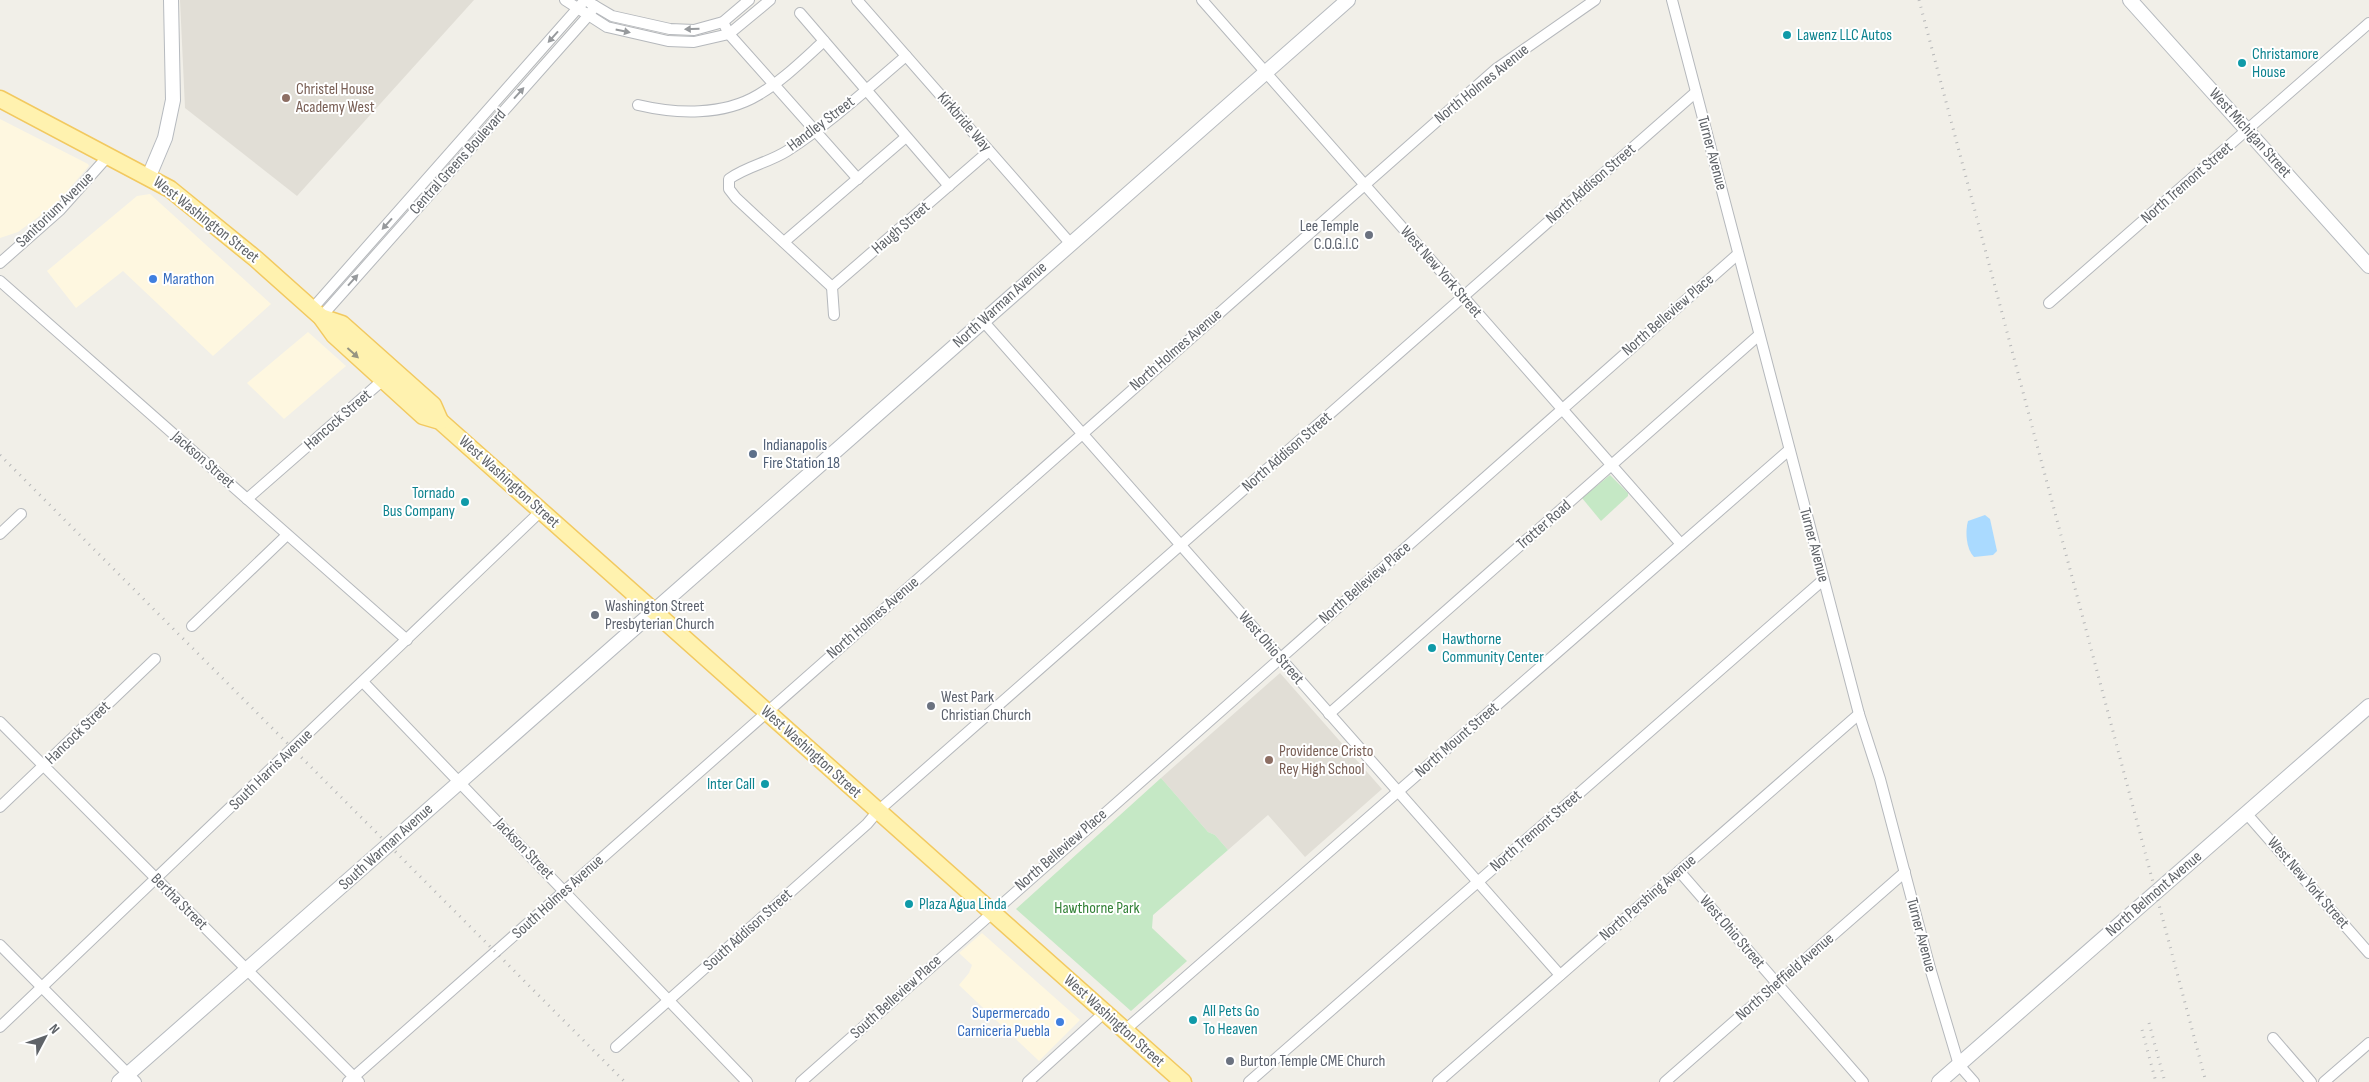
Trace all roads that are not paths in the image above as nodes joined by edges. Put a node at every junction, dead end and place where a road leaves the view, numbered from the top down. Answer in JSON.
{"nodes":[{"id":1,"x":171,"y":0,"type":"edge"},
{"id":2,"x":565,"y":0,"type":"edge"},
{"id":3,"x":585,"y":0,"type":"edge"},
{"id":4,"x":749,"y":0,"type":"edge"},
{"id":5,"x":770,"y":0,"type":"edge"},
{"id":6,"x":857,"y":0,"type":"edge"},
{"id":7,"x":1202,"y":0,"type":"edge"},
{"id":8,"x":1348,"y":0,"type":"edge"},
{"id":9,"x":1595,"y":0,"type":"edge"},
{"id":10,"x":1672,"y":0,"type":"edge"},
{"id":11,"x":2134,"y":1,"type":"edge"},
{"id":12,"x":594,"y":6,"type":"junction"},
{"id":13,"x":578,"y":10,"type":"junction"},
{"id":14,"x":800,"y":13,"type":"dead end"},
{"id":15,"x":588,"y":16,"type":"junction"},
{"id":16,"x":723,"y":22,"type":"junction"},
{"id":17,"x":2369,"y":23,"type":"edge"},
{"id":18,"x":729,"y":34,"type":"junction"},
{"id":19,"x":824,"y":41,"type":"junction"},
{"id":20,"x":906,"y":56,"type":"junction"},
{"id":21,"x":1265,"y":73,"type":"junction"},
{"id":22,"x":774,"y":84,"type":"junction"},
{"id":23,"x":866,"y":90,"type":"junction"},
{"id":24,"x":1696,"y":92,"type":"junction"},
{"id":25,"x":0,"y":99,"type":"edge"},
{"id":26,"x":638,"y":105,"type":"dead end"},
{"id":27,"x":2247,"y":130,"type":"junction"},
{"id":28,"x":816,"y":132,"type":"junction"},
{"id":29,"x":906,"y":137,"type":"junction"},
{"id":30,"x":989,"y":151,"type":"junction"},
{"id":31,"x":109,"y":155,"type":"junction"},
{"id":32,"x":149,"y":176,"type":"junction"},
{"id":33,"x":858,"y":179,"type":"junction"},
{"id":34,"x":1364,"y":185,"type":"junction"},
{"id":35,"x":949,"y":186,"type":"junction"},
{"id":36,"x":784,"y":242,"type":"junction"},
{"id":37,"x":1070,"y":243,"type":"junction"},
{"id":38,"x":1738,"y":254,"type":"junction"},
{"id":39,"x":2366,"y":257,"type":"edge"},
{"id":40,"x":0,"y":263,"type":"edge"},
{"id":41,"x":0,"y":281,"type":"edge"},
{"id":42,"x":832,"y":287,"type":"junction"},
{"id":43,"x":1463,"y":297,"type":"junction"},
{"id":44,"x":2049,"y":304,"type":"dead end"},
{"id":45,"x":317,"y":313,"type":"junction"},
{"id":46,"x":834,"y":314,"type":"dead end"},
{"id":47,"x":983,"y":321,"type":"junction"},
{"id":48,"x":1759,"y":335,"type":"junction"},
{"id":49,"x":383,"y":380,"type":"junction"},
{"id":50,"x":1562,"y":409,"type":"junction"},
{"id":51,"x":440,"y":421,"type":"junction"},
{"id":52,"x":1082,"y":433,"type":"junction"},
{"id":53,"x":1789,"y":450,"type":"junction"},
{"id":54,"x":1612,"y":465,"type":"junction"},
{"id":55,"x":247,"y":499,"type":"junction"},
{"id":56,"x":541,"y":512,"type":"junction"},
{"id":57,"x":21,"y":514,"type":"dead end"},
{"id":58,"x":0,"y":534,"type":"edge"},
{"id":59,"x":287,"y":535,"type":"junction"},
{"id":60,"x":1682,"y":544,"type":"junction"},
{"id":61,"x":1181,"y":545,"type":"junction"},
{"id":62,"x":1823,"y":580,"type":"junction"},
{"id":63,"x":653,"y":612,"type":"junction"},
{"id":64,"x":192,"y":626,"type":"dead end"},
{"id":65,"x":407,"y":640,"type":"junction"},
{"id":66,"x":1280,"y":657,"type":"junction"},
{"id":67,"x":155,"y":659,"type":"dead end"},
{"id":68,"x":363,"y":682,"type":"junction"},
{"id":69,"x":2368,"y":708,"type":"edge"},
{"id":70,"x":766,"y":711,"type":"junction"},
{"id":71,"x":1329,"y":714,"type":"junction"},
{"id":72,"x":1859,"y":714,"type":"junction"},
{"id":73,"x":0,"y":722,"type":"edge"},
{"id":74,"x":43,"y":766,"type":"junction"},
{"id":75,"x":459,"y":782,"type":"junction"},
{"id":76,"x":1398,"y":792,"type":"junction"},
{"id":77,"x":0,"y":807,"type":"edge"},
{"id":78,"x":878,"y":811,"type":"junction"},
{"id":79,"x":2246,"y":814,"type":"junction"},
{"id":80,"x":1679,"y":871,"type":"junction"},
{"id":81,"x":1905,"y":872,"type":"junction"},
{"id":82,"x":156,"y":879,"type":"junction"},
{"id":83,"x":1478,"y":882,"type":"junction"},
{"id":84,"x":564,"y":892,"type":"junction"},
{"id":85,"x":992,"y":912,"type":"junction"},
{"id":86,"x":0,"y":945,"type":"edge"},
{"id":87,"x":2369,"y":953,"type":"edge"},
{"id":88,"x":247,"y":970,"type":"junction"},
{"id":89,"x":1560,"y":975,"type":"junction"},
{"id":90,"x":1778,"y":984,"type":"junction"},
{"id":91,"x":42,"y":987,"type":"junction"},
{"id":92,"x":669,"y":1001,"type":"junction"},
{"id":93,"x":1105,"y":1012,"type":"junction"},
{"id":94,"x":0,"y":1027,"type":"edge"},
{"id":95,"x":1125,"y":1030,"type":"junction"},
{"id":96,"x":2273,"y":1038,"type":"dead end"},
{"id":97,"x":2368,"y":1045,"type":"edge"},
{"id":98,"x":616,"y":1047,"type":"dead end"},
{"id":99,"x":1959,"y":1065,"type":"junction"},
{"id":100,"x":128,"y":1079,"type":"edge"},
{"id":101,"x":353,"y":1080,"type":"edge"},
{"id":102,"x":747,"y":1082,"type":"edge"},
{"id":103,"x":801,"y":1082,"type":"edge"},
{"id":104,"x":1028,"y":1082,"type":"edge"},
{"id":105,"x":1183,"y":1082,"type":"edge"},
{"id":106,"x":1249,"y":1082,"type":"edge"},
{"id":107,"x":1438,"y":1082,"type":"edge"},
{"id":108,"x":1665,"y":1082,"type":"edge"},
{"id":109,"x":1864,"y":1082,"type":"edge"},
{"id":110,"x":1940,"y":1082,"type":"edge"},
{"id":111,"x":1974,"y":1082,"type":"edge"},
{"id":112,"x":2311,"y":1082,"type":"edge"},
{"id":113,"x":2324,"y":1082,"type":"edge"}],
"edges":[{"from":1,"to":32,"type":"main road"},
{"from":2,"to":13,"type":"street"},
{"from":3,"to":12,"type":"street"},
{"from":3,"to":13,"type":"street","name":"Central Greens Boulevard"},
{"from":4,"to":16,"type":"street"},
{"from":5,"to":18,"type":"street"},
{"from":6,"to":20,"type":"street","name":"Kirkbride Way"},
{"from":7,"to":21,"type":"street","name":"West New York Street"},
{"from":8,"to":21,"type":"main road","name":"North Warman Avenue"},
{"from":9,"to":34,"type":"street","name":"North Holmes Avenue"},
{"from":10,"to":24,"type":"street","name":"Turner Avenue"},
{"from":11,"to":27,"type":"main road","name":"West Michigan Street"},
{"from":12,"to":15,"type":"street","name":"Central Greens Boulevard"},
{"from":16,"to":12,"type":"street","one_way":true},
{"from":13,"to":15,"type":"street"},
{"from":13,"to":45,"type":"street","name":"Central Greens Boulevard","one_way":true},
{"from":14,"to":19,"type":"street"},
{"from":15,"to":18,"type":"street","one_way":true},
{"from":45,"to":15,"type":"street","name":"Central Greens Boulevard","one_way":true},
{"from":16,"to":18,"type":"street"},
{"from":17,"to":27,"type":"street","name":"North Tremont Street"},
{"from":18,"to":22,"type":"street"},
{"from":19,"to":22,"type":"street"},
{"from":19,"to":23,"type":"street"},
{"from":20,"to":23,"type":"street","name":"Handley Street"},
{"from":20,"to":30,"type":"street","name":"Kirkbride Way"},
{"from":21,"to":34,"type":"street","name":"West New York Street"},
{"from":21,"to":37,"type":"main road","name":"North Warman Avenue"},
{"from":22,"to":26,"type":"street"},
{"from":22,"to":28,"type":"street"},
{"from":23,"to":28,"type":"street","name":"Handley Street"},
{"from":23,"to":29,"type":"street"},
{"from":24,"to":38,"type":"street","name":"Turner Avenue"},
{"from":24,"to":43,"type":"street","name":"North Addison Street"},
{"from":25,"to":31,"type":"main road","name":"West Washington Street"},
{"from":27,"to":39,"type":"main road","name":"West Michigan Street"},
{"from":27,"to":44,"type":"street","name":"North Tremont Street"},
{"from":28,"to":33,"type":"street"},
{"from":28,"to":36,"type":"street","name":"Handley Street"},
{"from":29,"to":33,"type":"street"},
{"from":29,"to":35,"type":"street"},
{"from":30,"to":35,"type":"street","name":"Haugh Street"},
{"from":30,"to":37,"type":"street","name":"Kirkbride Way"},
{"from":31,"to":32,"type":"main road","name":"West Washington Street"},
{"from":31,"to":40,"type":"street","name":"Sanitorium Avenue"},
{"from":32,"to":45,"type":"main road","name":"West Washington Street"},
{"from":33,"to":36,"type":"street"},
{"from":34,"to":43,"type":"street","name":"West New York Street"},
{"from":34,"to":52,"type":"street","name":"North Holmes Avenue"},
{"from":35,"to":42,"type":"street","name":"Haugh Street"},
{"from":36,"to":42,"type":"street"},
{"from":37,"to":47,"type":"main road","name":"North Warman Avenue"},
{"from":38,"to":48,"type":"street","name":"Turner Avenue"},
{"from":38,"to":50,"type":"street","name":"North Belleview Place"},
{"from":41,"to":55,"type":"street","name":"Jackson Street"},
{"from":42,"to":46,"type":"street"},
{"from":43,"to":50,"type":"street","name":"West New York Street"},
{"from":43,"to":61,"type":"street","name":"North Addison Street"},
{"from":45,"to":49,"type":"main road","name":"West Washington Street","one_way":true},
{"from":45,"to":51,"type":"main road","name":"West Washington Street"},
{"from":47,"to":52,"type":"street","name":"West Ohio Street"},
{"from":47,"to":63,"type":"main road","name":"North Warman Avenue"},
{"from":48,"to":53,"type":"street","name":"Turner Avenue"},
{"from":48,"to":54,"type":"street","name":"Trotter Road"},
{"from":49,"to":51,"type":"main road","name":"West Washington Street"},
{"from":49,"to":55,"type":"street","name":"Hancock Street"},
{"from":50,"to":54,"type":"street","name":"West New York Street"},
{"from":50,"to":66,"type":"street","name":"North Belleview Place"},
{"from":51,"to":56,"type":"main road","name":"West Washington Street"},
{"from":52,"to":61,"type":"street","name":"West Ohio Street"},
{"from":52,"to":70,"type":"street","name":"North Holmes Avenue"},
{"from":53,"to":60,"type":"street","name":"North Mount Street"},
{"from":53,"to":62,"type":"street","name":"Turner Avenue"},
{"from":54,"to":60,"type":"street","name":"West New York Street"},
{"from":54,"to":71,"type":"street","name":"Trotter Road"},
{"from":55,"to":59,"type":"street","name":"Jackson Street"},
{"from":56,"to":63,"type":"main road","name":"West Washington Street"},
{"from":56,"to":65,"type":"street","name":"South Harris Avenue"},
{"from":57,"to":58,"type":"street"},
{"from":59,"to":64,"type":"street"},
{"from":59,"to":65,"type":"street","name":"Jackson Street"},
{"from":60,"to":76,"type":"street","name":"North Mount Street"},
{"from":61,"to":66,"type":"street","name":"West Ohio Street"},
{"from":61,"to":78,"type":"street","name":"North Addison Street"},
{"from":62,"to":72,"type":"street","name":"Turner Avenue"},
{"from":62,"to":83,"type":"street","name":"North Tremont Street"},
{"from":63,"to":70,"type":"main road","name":"West Washington Street"},
{"from":63,"to":75,"type":"main road","name":"South Warman Avenue"},
{"from":65,"to":68,"type":"street","name":"South Harris Avenue"},
{"from":66,"to":71,"type":"street","name":"West Ohio Street"},
{"from":66,"to":85,"type":"street","name":"North Belleview Place"},
{"from":67,"to":74,"type":"street","name":"Hancock Street"},
{"from":68,"to":75,"type":"street","name":"Jackson Street"},
{"from":68,"to":82,"type":"street","name":"South Harris Avenue"},
{"from":69,"to":79,"type":"main road","name":"North Belmont Avenue"},
{"from":70,"to":78,"type":"main road","name":"West Washington Street"},
{"from":70,"to":84,"type":"street","name":"South Holmes Avenue"},
{"from":71,"to":76,"type":"street","name":"West Ohio Street"},
{"from":72,"to":80,"type":"street","name":"North Pershing Avenue"},
{"from":72,"to":81,"type":"street","name":"Turner Avenue"},
{"from":73,"to":74,"type":"street","name":"Bertha Street"},
{"from":74,"to":77,"type":"street","name":"Hancock Street"},
{"from":74,"to":82,"type":"street","name":"Bertha Street"},
{"from":75,"to":84,"type":"street","name":"Jackson Street"},
{"from":75,"to":88,"type":"main road","name":"South Warman Avenue"},
{"from":76,"to":83,"type":"street","name":"West Ohio Street"},
{"from":76,"to":95,"type":"street","name":"North Mount Street"},
{"from":78,"to":85,"type":"main road","name":"West Washington Street"},
{"from":78,"to":92,"type":"street","name":"South Addison Street"},
{"from":79,"to":87,"type":"street","name":"West New York Street"},
{"from":79,"to":99,"type":"main road","name":"North Belmont Avenue"},
{"from":80,"to":89,"type":"street","name":"North Pershing Avenue"},
{"from":80,"to":90,"type":"street","name":"West Ohio Street"},
{"from":81,"to":90,"type":"street","name":"North Sheffield Avenue"},
{"from":81,"to":99,"type":"street","name":"Turner Avenue"},
{"from":82,"to":88,"type":"street","name":"Bertha Street"},
{"from":82,"to":91,"type":"street","name":"South Harris Avenue"},
{"from":83,"to":89,"type":"street","name":"West Ohio Street"},
{"from":83,"to":106,"type":"street","name":"North Tremont Street"},
{"from":84,"to":92,"type":"street","name":"Jackson Street"},
{"from":84,"to":101,"type":"street","name":"South Holmes Avenue"},
{"from":85,"to":93,"type":"main road","name":"West Washington Street"},
{"from":85,"to":103,"type":"street","name":"South Belleview Place"},
{"from":86,"to":91,"type":"street"},
{"from":88,"to":100,"type":"main road","name":"South Warman Avenue"},
{"from":88,"to":101,"type":"street","name":"Bertha Street"},
{"from":89,"to":107,"type":"street","name":"North Pershing Avenue"},
{"from":90,"to":108,"type":"street","name":"North Sheffield Avenue"},
{"from":90,"to":109,"type":"street","name":"West Ohio Street"},
{"from":91,"to":94,"type":"street","name":"South Harris Avenue"},
{"from":91,"to":100,"type":"street"},
{"from":92,"to":98,"type":"street","name":"South Addison Street"},
{"from":92,"to":102,"type":"street","name":"Jackson Street"},
{"from":93,"to":95,"type":"main road","name":"West Washington Street"},
{"from":93,"to":104,"type":"street"},
{"from":95,"to":105,"type":"main road","name":"West Washington Street"},
{"from":96,"to":112,"type":"street"},
{"from":97,"to":113,"type":"street"},
{"from":99,"to":110,"type":"main road","name":"North Belmont Avenue"},
{"from":99,"to":111,"type":"street","name":"Turner Avenue"}]}
